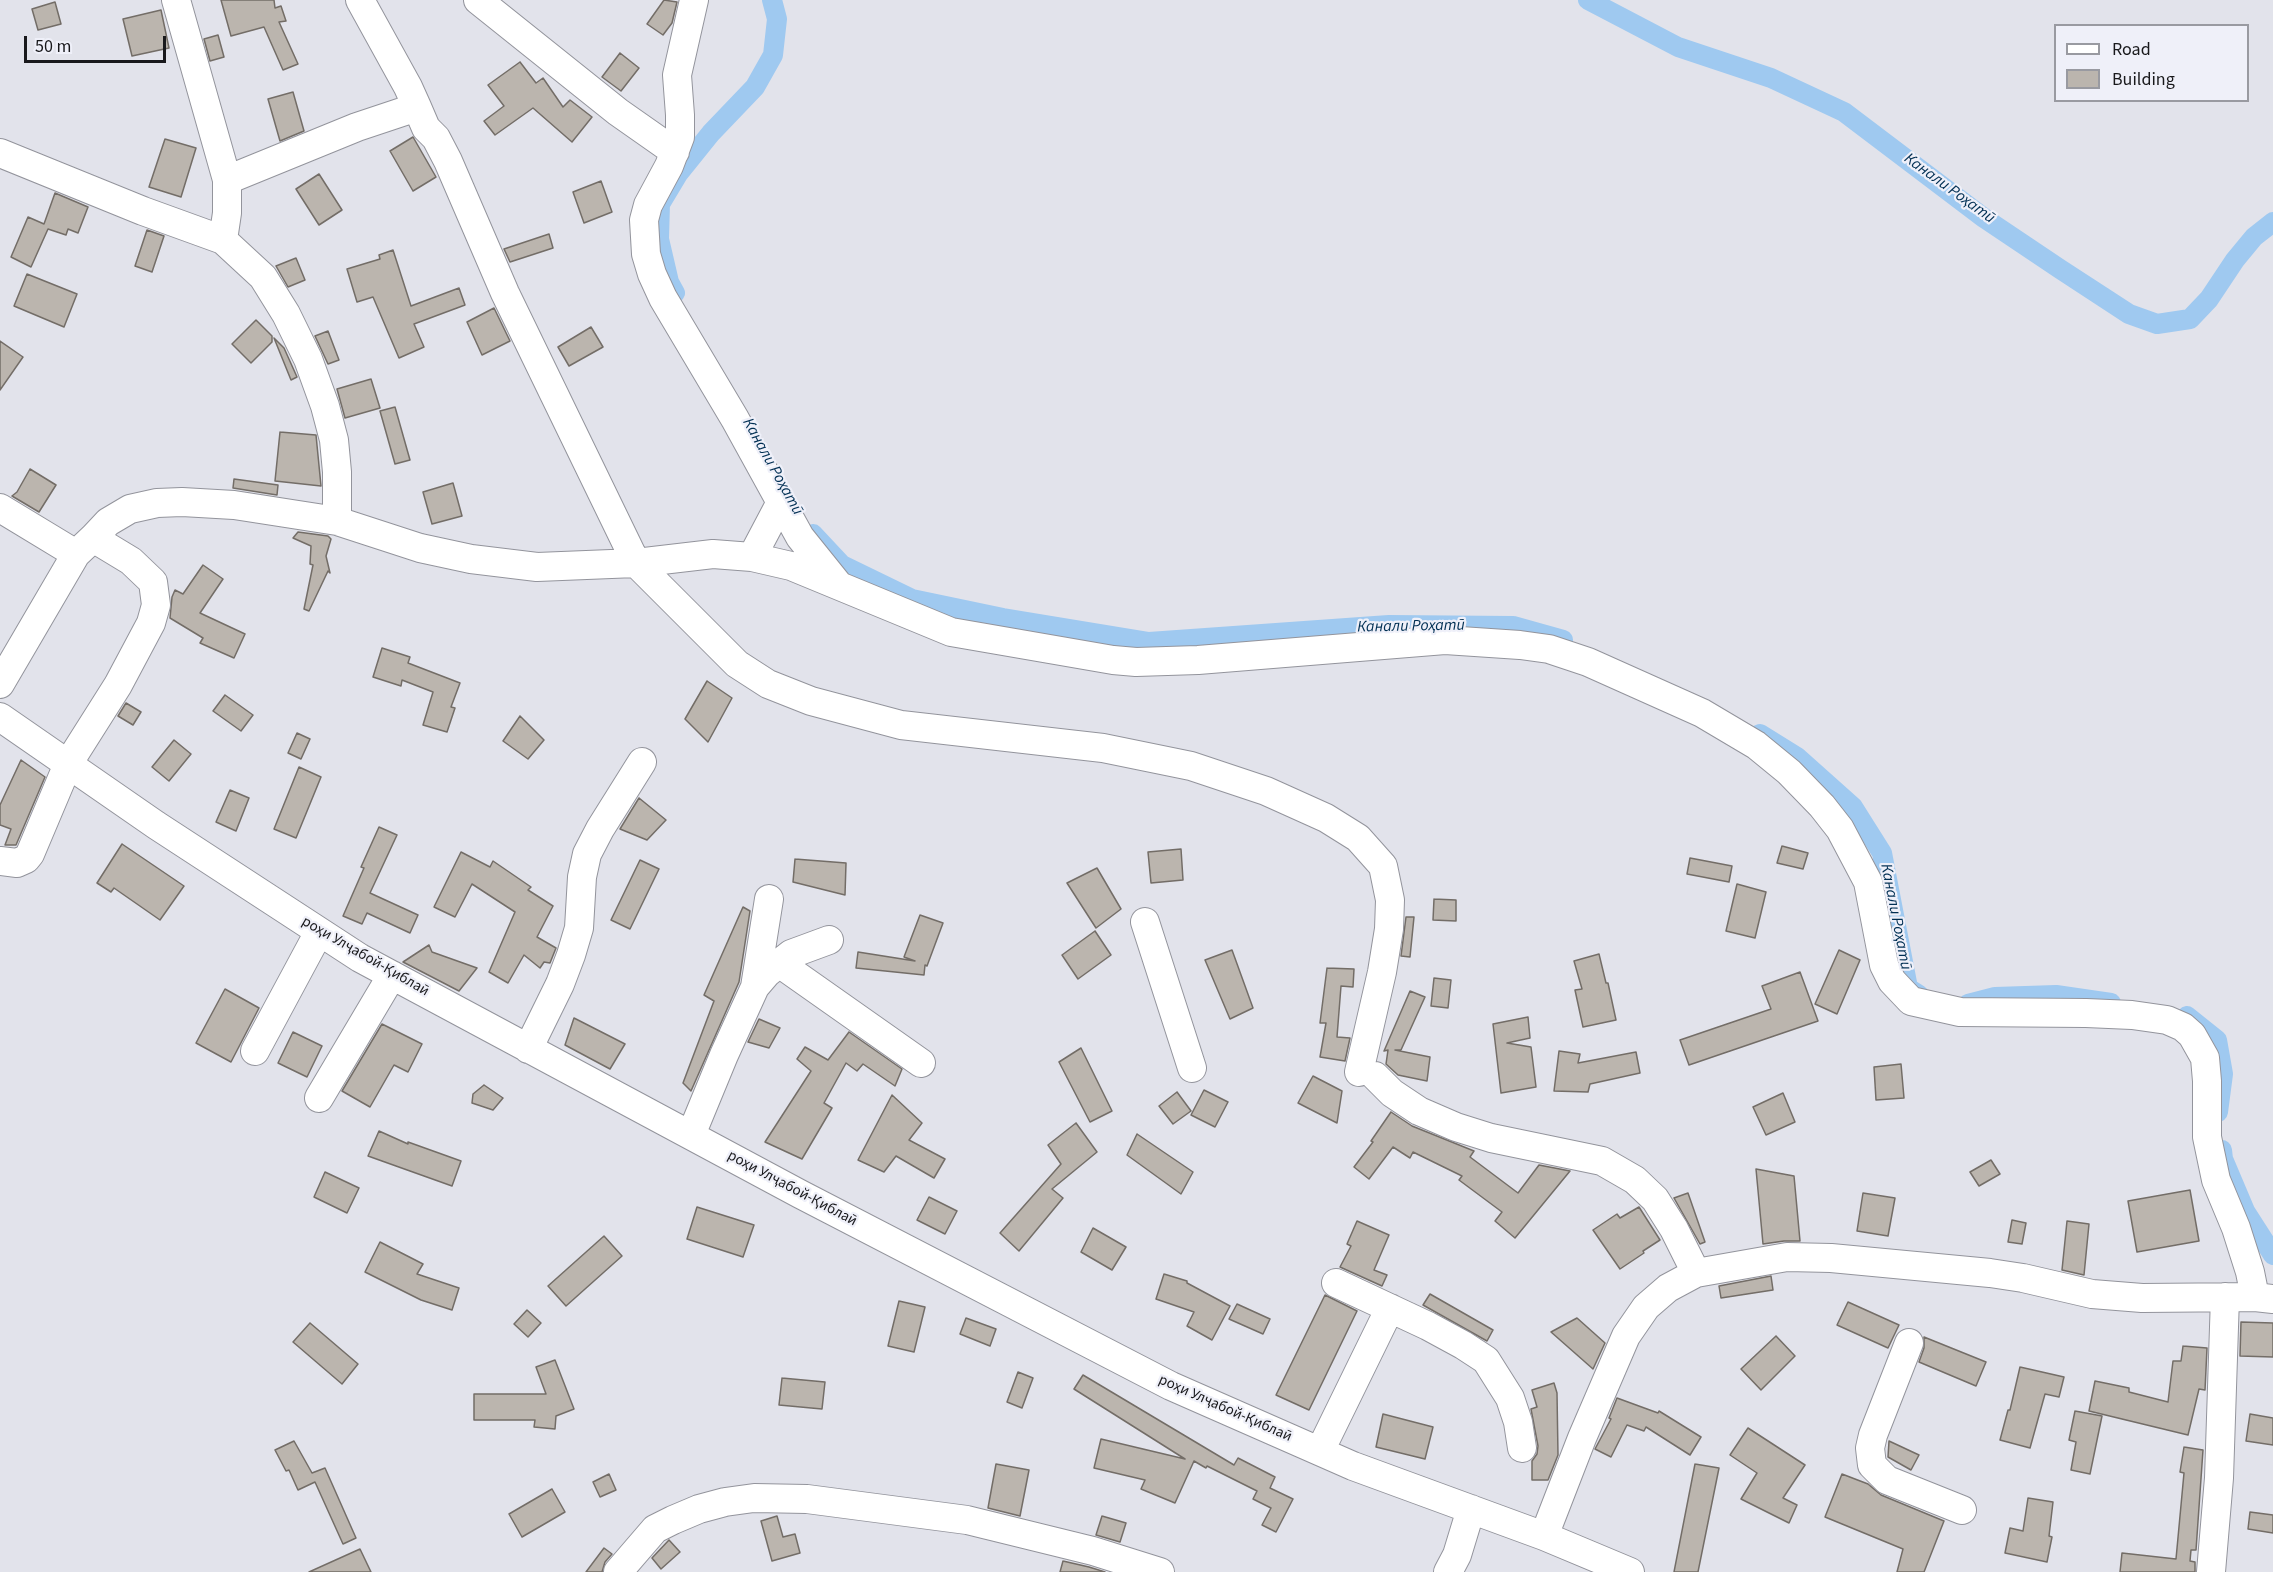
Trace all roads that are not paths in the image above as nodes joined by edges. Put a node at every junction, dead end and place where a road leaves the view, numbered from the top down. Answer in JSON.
{"nodes":[{"id":1,"x":176,"y":0,"type":"edge"},
{"id":2,"x":360,"y":0,"type":"edge"},
{"id":3,"x":478,"y":0,"type":"edge"},
{"id":4,"x":694,"y":0,"type":"edge"},
{"id":5,"x":417,"y":107,"type":"junction"},
{"id":6,"x":675,"y":152,"type":"junction"},
{"id":7,"x":0,"y":153,"type":"edge"},
{"id":8,"x":227,"y":180,"type":"junction"},
{"id":9,"x":223,"y":240,"type":"junction"},
{"id":10,"x":781,"y":502,"type":"junction"},
{"id":11,"x":0,"y":508,"type":"edge"},
{"id":12,"x":337,"y":521,"type":"junction"},
{"id":13,"x":84,"y":546,"type":"junction"},
{"id":14,"x":752,"y":557,"type":"junction"},
{"id":15,"x":636,"y":563,"type":"junction"},
{"id":16,"x":840,"y":587,"type":"junction"},
{"id":17,"x":0,"y":684,"type":"edge"},
{"id":18,"x":0,"y":717,"type":"edge"},
{"id":19,"x":642,"y":762,"type":"dead end"},
{"id":20,"x":68,"y":764,"type":"junction"},
{"id":21,"x":0,"y":861,"type":"edge"},
{"id":22,"x":769,"y":899,"type":"dead end"},
{"id":23,"x":1145,"y":922,"type":"dead end"},
{"id":24,"x":319,"y":932,"type":"junction"},
{"id":25,"x":829,"y":940,"type":"dead end"},
{"id":26,"x":779,"y":963,"type":"junction"},
{"id":27,"x":392,"y":975,"type":"junction"},
{"id":28,"x":755,"y":987,"type":"junction"},
{"id":29,"x":528,"y":1049,"type":"junction"},
{"id":30,"x":255,"y":1051,"type":"dead end"},
{"id":31,"x":921,"y":1063,"type":"dead end"},
{"id":32,"x":1192,"y":1068,"type":"dead end"},
{"id":33,"x":319,"y":1098,"type":"dead end"},
{"id":34,"x":691,"y":1136,"type":"junction"},
{"id":35,"x":1696,"y":1273,"type":"junction"},
{"id":36,"x":1336,"y":1283,"type":"dead end"},
{"id":37,"x":2225,"y":1297,"type":"junction"},
{"id":38,"x":2264,"y":1298,"type":"edge"},
{"id":39,"x":1390,"y":1308,"type":"junction"},
{"id":40,"x":1909,"y":1343,"type":"dead end"},
{"id":41,"x":1522,"y":1448,"type":"dead end"},
{"id":42,"x":1320,"y":1451,"type":"junction"},
{"id":43,"x":1471,"y":1509,"type":"junction"},
{"id":44,"x":1962,"y":1510,"type":"dead end"},
{"id":45,"x":1544,"y":1536,"type":"junction"},
{"id":46,"x":618,"y":1572,"type":"edge"},
{"id":47,"x":1160,"y":1572,"type":"edge"},
{"id":48,"x":1448,"y":1572,"type":"edge"},
{"id":49,"x":1630,"y":1572,"type":"edge"},
{"id":50,"x":2211,"y":1572,"type":"edge"}],
"edges":[{"from":1,"to":8,"type":"street"},
{"from":2,"to":5,"type":"street"},
{"from":3,"to":6,"type":"street"},
{"from":4,"to":6,"type":"street"},
{"from":5,"to":8,"type":"street"},
{"from":5,"to":15,"type":"street"},
{"from":6,"to":10,"type":"street"},
{"from":7,"to":9,"type":"street"},
{"from":8,"to":9,"type":"street"},
{"from":9,"to":12,"type":"street"},
{"from":10,"to":14,"type":"street"},
{"from":10,"to":16,"type":"street"},
{"from":11,"to":13,"type":"street"},
{"from":12,"to":13,"type":"street"},
{"from":12,"to":15,"type":"street"},
{"from":13,"to":17,"type":"street"},
{"from":13,"to":20,"type":"street"},
{"from":14,"to":15,"type":"street"},
{"from":14,"to":16,"type":"street"},
{"from":15,"to":35,"type":"street"},
{"from":16,"to":38,"type":"street"},
{"from":18,"to":20,"type":"street","name":"роҳи Улҷабой-Қиблаӣ"},
{"from":19,"to":29,"type":"street"},
{"from":20,"to":21,"type":"street"},
{"from":20,"to":24,"type":"street","name":"роҳи Улҷабой-Қиблаӣ"},
{"from":22,"to":28,"type":"street"},
{"from":23,"to":32,"type":"street"},
{"from":24,"to":27,"type":"street","name":"роҳи Улҷабой-Қиблаӣ"},
{"from":24,"to":30,"type":"street"},
{"from":25,"to":26,"type":"street"},
{"from":26,"to":28,"type":"street"},
{"from":26,"to":31,"type":"street"},
{"from":27,"to":29,"type":"street","name":"роҳи Улҷабой-Қиблаӣ"},
{"from":27,"to":33,"type":"street"},
{"from":28,"to":34,"type":"street"},
{"from":29,"to":34,"type":"street","name":"роҳи Улҷабой-Қиблаӣ"},
{"from":34,"to":42,"type":"street","name":"роҳи Улҷабой-Қиблаӣ"},
{"from":35,"to":37,"type":"street"},
{"from":35,"to":45,"type":"street"},
{"from":36,"to":39,"type":"street"},
{"from":37,"to":38,"type":"street"},
{"from":37,"to":50,"type":"street"},
{"from":39,"to":41,"type":"street"},
{"from":39,"to":42,"type":"street"},
{"from":40,"to":44,"type":"street"},
{"from":42,"to":43,"type":"street","name":"роҳи Улҷабой-Қиблаӣ"},
{"from":43,"to":45,"type":"street","name":"роҳи Улҷабой-Қиблаӣ"},
{"from":43,"to":48,"type":"street"},
{"from":45,"to":49,"type":"street","name":"роҳи Улҷабой-Қиблаӣ"},
{"from":46,"to":47,"type":"street"}]}
